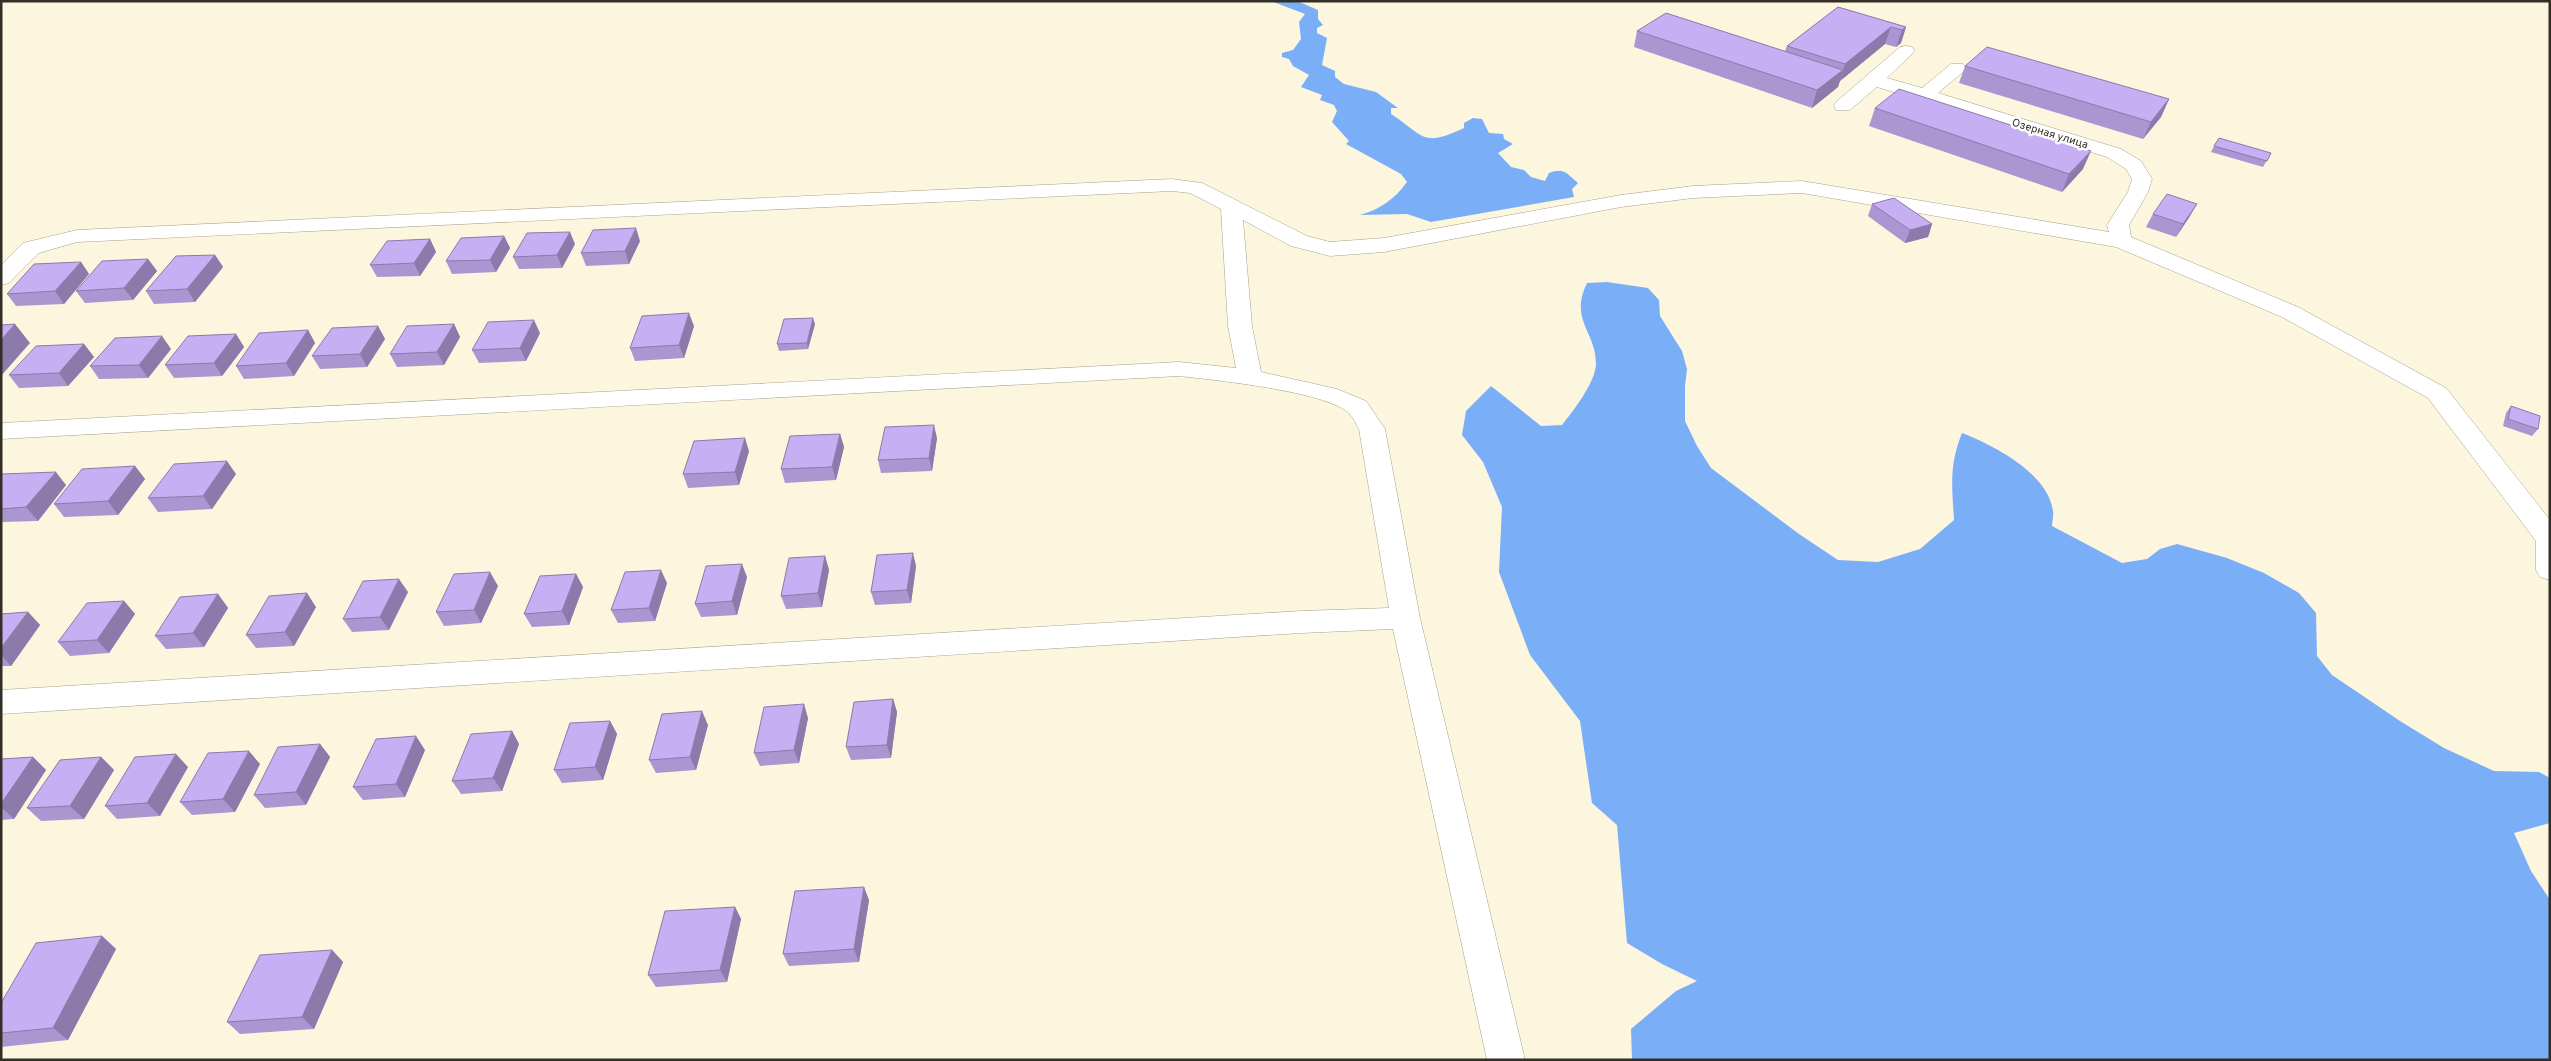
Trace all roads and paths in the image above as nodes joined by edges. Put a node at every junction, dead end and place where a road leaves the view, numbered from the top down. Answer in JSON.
{"nodes":[{"id":1,"x":1906,"y":52,"type":"dead end"},
{"id":2,"x":1957,"y":68,"type":"dead end"},
{"id":3,"x":1874,"y":80,"type":"junction"},
{"id":4,"x":1925,"y":95,"type":"junction"},
{"id":5,"x":1843,"y":106,"type":"dead end"},
{"id":6,"x":1231,"y":204,"type":"junction"},
{"id":7,"x":2121,"y":241,"type":"junction"},
{"id":8,"x":1,"y":278,"type":"edge"},
{"id":9,"x":1250,"y":377,"type":"junction"},
{"id":10,"x":1,"y":431,"type":"edge"},
{"id":11,"x":2550,"y":570,"type":"edge"},
{"id":12,"x":1405,"y":618,"type":"junction"},
{"id":13,"x":1,"y":702,"type":"edge"},
{"id":14,"x":1506,"y":1060,"type":"edge"}],
"edges":[{"from":1,"to":3,"type":"street"},
{"from":2,"to":4,"type":"street"},
{"from":3,"to":4,"type":"street"},
{"from":3,"to":5,"type":"street"},
{"from":4,"to":7,"type":"street","name":"Озерная улица"},
{"from":6,"to":7,"type":"street"},
{"from":6,"to":8,"type":"street"},
{"from":6,"to":9,"type":"street"},
{"from":7,"to":11,"type":"street"},
{"from":9,"to":10,"type":"street"},
{"from":9,"to":12,"type":"street"},
{"from":12,"to":13,"type":"street"},
{"from":12,"to":14,"type":"street"}]}
